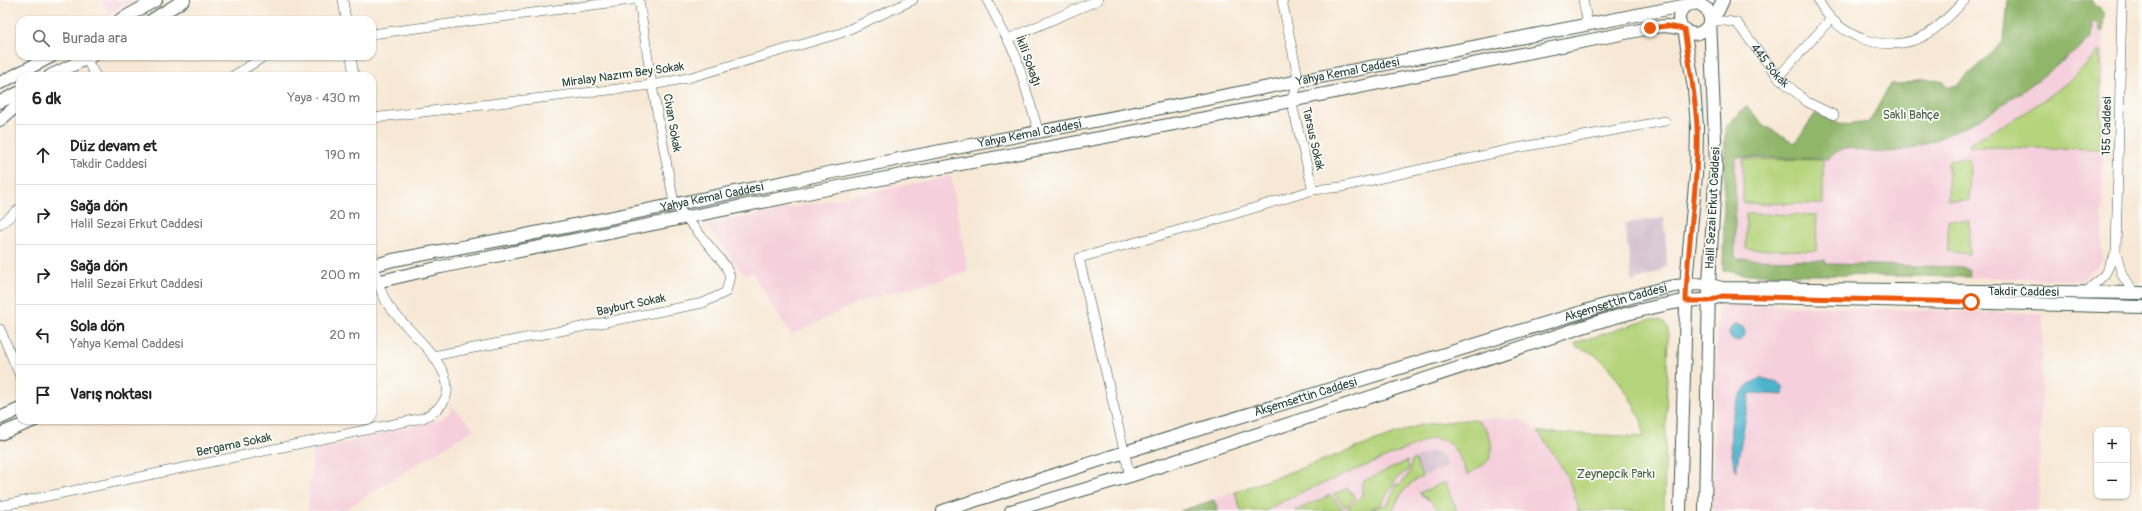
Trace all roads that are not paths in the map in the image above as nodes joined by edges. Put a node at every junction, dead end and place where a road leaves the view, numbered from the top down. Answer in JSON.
{"nodes":[{"id":1,"x":156,"y":0,"type":"edge"},
{"id":2,"x":184,"y":0,"type":"edge"},
{"id":3,"x":343,"y":0,"type":"edge"},
{"id":4,"x":631,"y":0,"type":"edge"},
{"id":5,"x":639,"y":0,"type":"edge"},
{"id":6,"x":913,"y":0,"type":"edge"},
{"id":7,"x":988,"y":0,"type":"edge"},
{"id":8,"x":1098,"y":0,"type":"edge"},
{"id":9,"x":1282,"y":0,"type":"edge"},
{"id":10,"x":1583,"y":0,"type":"edge"},
{"id":11,"x":1723,"y":0,"type":"edge"},
{"id":12,"x":1818,"y":0,"type":"edge"},
{"id":13,"x":1965,"y":0,"type":"edge"},
{"id":14,"x":2122,"y":0,"type":"edge"},
{"id":15,"x":1694,"y":2,"type":"edge"},
{"id":16,"x":127,"y":16,"type":"edge"},
{"id":17,"x":158,"y":16,"type":"edge"},
{"id":18,"x":345,"y":16,"type":"edge"},
{"id":19,"x":1830,"y":20,"type":"junction"},
{"id":20,"x":1709,"y":21,"type":"junction"},
{"id":21,"x":1588,"y":25,"type":"junction"},
{"id":22,"x":1684,"y":29,"type":"junction"},
{"id":23,"x":376,"y":33,"type":"edge"},
{"id":24,"x":1008,"y":39,"type":"junction"},
{"id":25,"x":44,"y":60,"type":"edge"},
{"id":26,"x":85,"y":60,"type":"edge"},
{"id":27,"x":90,"y":60,"type":"edge"},
{"id":28,"x":259,"y":60,"type":"edge"},
{"id":29,"x":352,"y":60,"type":"edge"},
{"id":30,"x":21,"y":72,"type":"edge"},
{"id":31,"x":59,"y":72,"type":"edge"},
{"id":32,"x":94,"y":72,"type":"edge"},
{"id":33,"x":239,"y":72,"type":"edge"},
{"id":34,"x":353,"y":72,"type":"edge"},
{"id":35,"x":16,"y":75,"type":"edge"},
{"id":36,"x":1778,"y":76,"type":"junction"},
{"id":37,"x":1299,"y":82,"type":"junction"},
{"id":38,"x":0,"y":83,"type":"edge"},
{"id":39,"x":652,"y":85,"type":"junction"},
{"id":40,"x":16,"y":94,"type":"edge"},
{"id":41,"x":1291,"y":100,"type":"junction"},
{"id":42,"x":0,"y":102,"type":"edge"},
{"id":43,"x":16,"y":106,"type":"edge"},
{"id":44,"x":1834,"y":114,"type":"dead end"},
{"id":45,"x":376,"y":118,"type":"edge"},
{"id":46,"x":0,"y":120,"type":"edge"},
{"id":47,"x":1665,"y":121,"type":"dead end"},
{"id":48,"x":1039,"y":133,"type":"junction"},
{"id":49,"x":1313,"y":190,"type":"junction"},
{"id":50,"x":674,"y":203,"type":"junction"},
{"id":51,"x":16,"y":211,"type":"edge"},
{"id":52,"x":688,"y":218,"type":"junction"},
{"id":53,"x":0,"y":225,"type":"edge"},
{"id":54,"x":2116,"y":252,"type":"junction"},
{"id":55,"x":376,"y":262,"type":"edge"},
{"id":56,"x":376,"y":282,"type":"edge"},
{"id":57,"x":1687,"y":283,"type":"junction"},
{"id":58,"x":376,"y":284,"type":"edge"},
{"id":59,"x":1709,"y":284,"type":"junction"},
{"id":60,"x":2086,"y":292,"type":"junction"},
{"id":61,"x":2138,"y":293,"type":"edge"},
{"id":62,"x":1686,"y":301,"type":"junction"},
{"id":63,"x":1709,"y":301,"type":"junction"},
{"id":64,"x":2142,"y":307,"type":"edge"},
{"id":65,"x":0,"y":330,"type":"edge"},
{"id":66,"x":433,"y":356,"type":"junction"},
{"id":67,"x":16,"y":367,"type":"edge"},
{"id":68,"x":16,"y":411,"type":"edge"},
{"id":69,"x":0,"y":418,"type":"edge"},
{"id":70,"x":25,"y":424,"type":"edge"},
{"id":71,"x":0,"y":434,"type":"edge"},
{"id":72,"x":1125,"y":452,"type":"junction"},
{"id":73,"x":1130,"y":476,"type":"junction"},
{"id":74,"x":0,"y":506,"type":"edge"},
{"id":75,"x":943,"y":511,"type":"edge"},
{"id":76,"x":1011,"y":511,"type":"edge"},
{"id":77,"x":1680,"y":511,"type":"edge"},
{"id":78,"x":1705,"y":511,"type":"edge"}],
"edges":[{"from":1,"to":16,"type":"main road"},
{"from":2,"to":17,"type":"main road"},
{"from":3,"to":18,"type":"street"},
{"from":4,"to":23,"type":"street"},
{"from":5,"to":39,"type":"street","name":"Civan Sokak"},
{"from":6,"to":39,"type":"street","name":"Miralay Nazım Bey Sokak"},
{"from":7,"to":24,"type":"street","name":"İkili Sokağı"},
{"from":8,"to":24,"type":"street"},
{"from":9,"to":37,"type":"street"},
{"from":10,"to":21,"type":"street"},
{"from":11,"to":20,"type":"main road"},
{"from":12,"to":19,"type":"street"},
{"from":13,"to":19,"type":"street"},
{"from":14,"to":54,"type":"street","name":"155 Caddesi"},
{"from":15,"to":20,"type":"main road"},
{"from":15,"to":21,"type":"main road","name":"Yahya Kemal Caddesi"},
{"from":15,"to":22,"type":"main road","name":"Halil Sezai Erkut Caddesi"},
{"from":19,"to":36,"type":"street"},
{"from":20,"to":22,"type":"main road"},
{"from":20,"to":36,"type":"street","name":"445 Sokak"},
{"from":20,"to":59,"type":"main road","name":"Halil Sezai Erkut Caddesi"},
{"from":21,"to":37,"type":"main road","name":"Yahya Kemal Caddesi"},
{"from":22,"to":41,"type":"main road","name":"Yahya Kemal Caddesi"},
{"from":22,"to":57,"type":"main road","name":"Halil Sezai Erkut Caddesi"},
{"from":24,"to":48,"type":"street","name":"İkili Sokağı"},
{"from":25,"to":30,"type":"main road"},
{"from":26,"to":31,"type":"main road"},
{"from":27,"to":32,"type":"street"},
{"from":28,"to":33,"type":"street"},
{"from":29,"to":34,"type":"street"},
{"from":35,"to":38,"type":"main road"},
{"from":36,"to":44,"type":"street","name":"445 Sokak"},
{"from":37,"to":41,"type":"street","name":"Tarsus Sokak"},
{"from":37,"to":48,"type":"main road","name":"Yahya Kemal Caddesi"},
{"from":39,"to":45,"type":"street","name":"Miralay Nazım Bey Sokak"},
{"from":39,"to":50,"type":"street","name":"Civan Sokak"},
{"from":40,"to":42,"type":"main road"},
{"from":41,"to":49,"type":"street","name":"Tarsus Sokak"},
{"from":41,"to":52,"type":"main road","name":"Yahya Kemal Caddesi"},
{"from":43,"to":46,"type":"main road"},
{"from":47,"to":49,"type":"street"},
{"from":48,"to":50,"type":"main road","name":"Yahya Kemal Caddesi"},
{"from":49,"to":72,"type":"street"},
{"from":50,"to":52,"type":"street","name":"Bayburt Sokak"},
{"from":50,"to":55,"type":"main road","name":"Yahya Kemal Caddesi"},
{"from":51,"to":53,"type":"street"},
{"from":52,"to":56,"type":"main road","name":"Yahya Kemal Caddesi"},
{"from":52,"to":66,"type":"street","name":"Bayburt Sokak"},
{"from":54,"to":60,"type":"street","name":"155 Caddesi"},
{"from":54,"to":61,"type":"street","name":"155 Caddesi"},
{"from":57,"to":59,"type":"main road","name":"Halil Sezai Erkut Caddesi"},
{"from":57,"to":62,"type":"main road"},
{"from":57,"to":72,"type":"main road","name":"Akşemsettin Caddesi"},
{"from":58,"to":66,"type":"street","name":"Bergama Sokak"},
{"from":59,"to":60,"type":"main road","name":"Takdir Caddesi"},
{"from":59,"to":63,"type":"main road"},
{"from":60,"to":61,"type":"main road","name":"Takdir Caddesi"},
{"from":62,"to":63,"type":"main road"},
{"from":62,"to":73,"type":"main road","name":"Akşemsettin Caddesi"},
{"from":62,"to":77,"type":"main road"},
{"from":63,"to":64,"type":"main road","name":"Takdir Caddesi"},
{"from":63,"to":78,"type":"main road"},
{"from":65,"to":67,"type":"street"},
{"from":66,"to":74,"type":"street","name":"Bergama Sokak"},
{"from":68,"to":69,"type":"main road"},
{"from":70,"to":71,"type":"main road"},
{"from":72,"to":73,"type":"street"},
{"from":72,"to":75,"type":"main road","name":"Akşemsettin Caddesi"},
{"from":73,"to":76,"type":"main road","name":"Akşemsettin Caddesi"}]}
